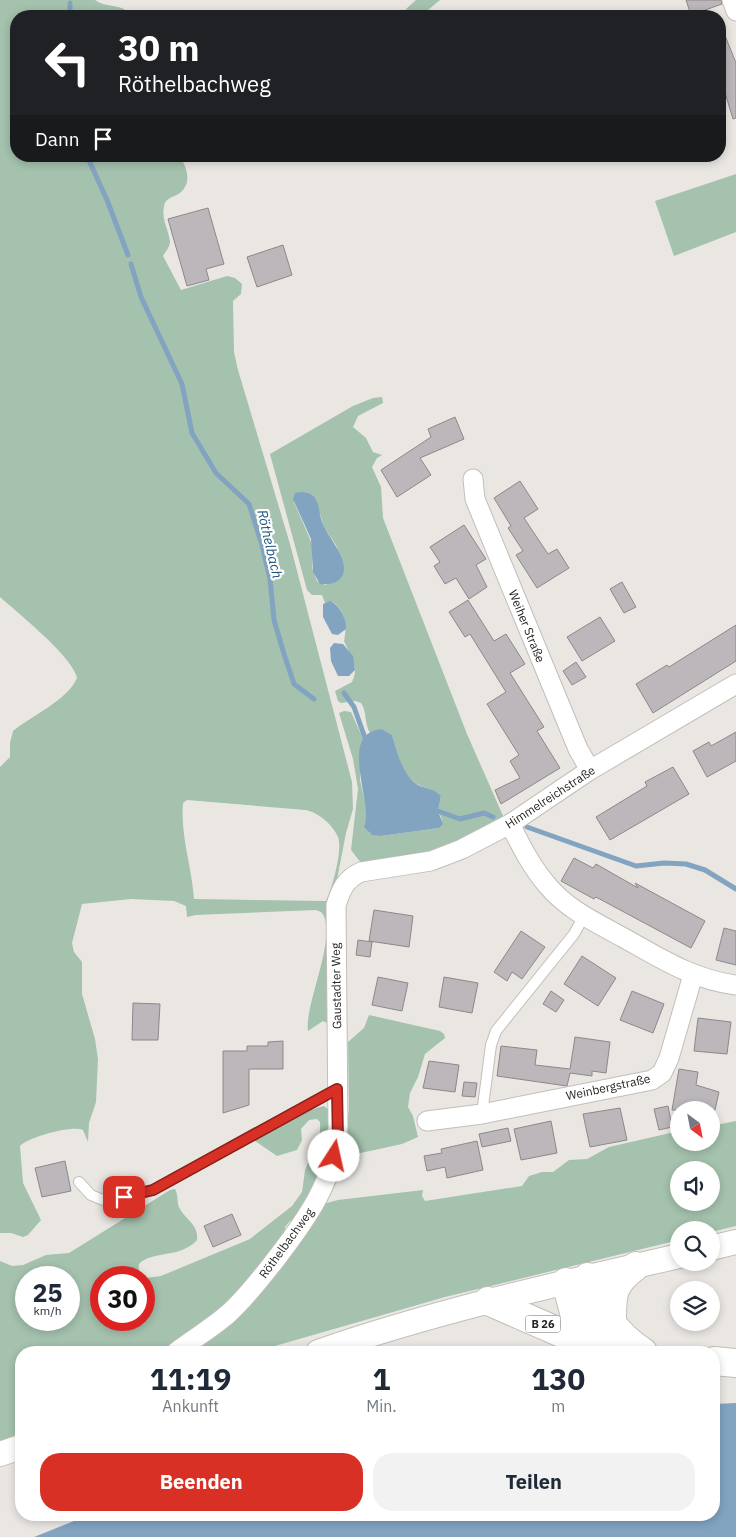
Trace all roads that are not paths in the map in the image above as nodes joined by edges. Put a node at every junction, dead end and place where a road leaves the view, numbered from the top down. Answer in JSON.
{"nodes":[{"id":1,"x":732,"y":0,"type":"edge"},
{"id":2,"x":736,"y":11,"type":"edge"},
{"id":3,"x":472,"y":479,"type":"dead end"},
{"id":4,"x":736,"y":684,"type":"edge"},
{"id":5,"x":590,"y":770,"type":"junction"},
{"id":6,"x":510,"y":824,"type":"junction"},
{"id":7,"x":350,"y":877,"type":"joint"},
{"id":8,"x":584,"y":916,"type":"junction"},
{"id":9,"x":693,"y":974,"type":"junction"},
{"id":10,"x":736,"y":985,"type":"edge"},
{"id":11,"x":337,"y":1094,"type":"junction"},
{"id":12,"x":482,"y":1114,"type":"junction"},
{"id":13,"x":427,"y":1121,"type":"dead end"},
{"id":14,"x":79,"y":1182,"type":"dead end"},
{"id":15,"x":736,"y":1242,"type":"edge"},
{"id":16,"x":720,"y":1246,"type":"edge"},
{"id":17,"x":670,"y":1258,"type":"edge"},
{"id":18,"x":636,"y":1266,"type":"junction"},
{"id":19,"x":577,"y":1280,"type":"junction"},
{"id":20,"x":488,"y":1302,"type":"junction"},
{"id":21,"x":612,"y":1321,"type":"junction"},
{"id":22,"x":184,"y":1346,"type":"edge"},
{"id":23,"x":336,"y":1346,"type":"edge"},
{"id":24,"x":599,"y":1346,"type":"joint"},
{"id":25,"x":635,"y":1346,"type":"edge"},
{"id":26,"x":720,"y":1362,"type":"edge"},
{"id":27,"x":736,"y":1363,"type":"edge"},
{"id":28,"x":15,"y":1449,"type":"edge"},
{"id":29,"x":0,"y":1454,"type":"edge"}],
"edges":[{"from":1,"to":2,"type":"street"},
{"from":3,"to":5,"type":"street","name":"Weiher Straße"},
{"from":4,"to":5,"type":"street","name":"Himmelreichstraße"},
{"from":5,"to":6,"type":"street","name":"Himmelreichstraße"},
{"from":6,"to":7,"type":"street","name":"Himmelreichstraße"},
{"from":6,"to":8,"type":"street"},
{"from":7,"to":11,"type":"street","name":"Gaustadter Weg"},
{"from":8,"to":9,"type":"street"},
{"from":8,"to":12,"type":"lane"},
{"from":9,"to":10,"type":"street"},
{"from":9,"to":12,"type":"street","name":"Weinbergstraße"},
{"from":11,"to":14,"type":"lane"},
{"from":11,"to":22,"type":"street","name":"Röthelbachweg"},
{"from":12,"to":13,"type":"street","name":"Weinbergstraße"},
{"from":15,"to":16,"type":"street"},
{"from":17,"to":18,"type":"street"},
{"from":18,"to":19,"type":"street"},
{"from":18,"to":21,"type":"main road"},
{"from":19,"to":20,"type":"street"},
{"from":19,"to":21,"type":"main road"},
{"from":19,"to":24,"type":"main road","number":"B 26"},
{"from":20,"to":23,"type":"street"},
{"from":20,"to":24,"type":"main road","number":"B 26"},
{"from":21,"to":25,"type":"main road"},
{"from":26,"to":27,"type":"main road"},
{"from":28,"to":29,"type":"street"}]}
